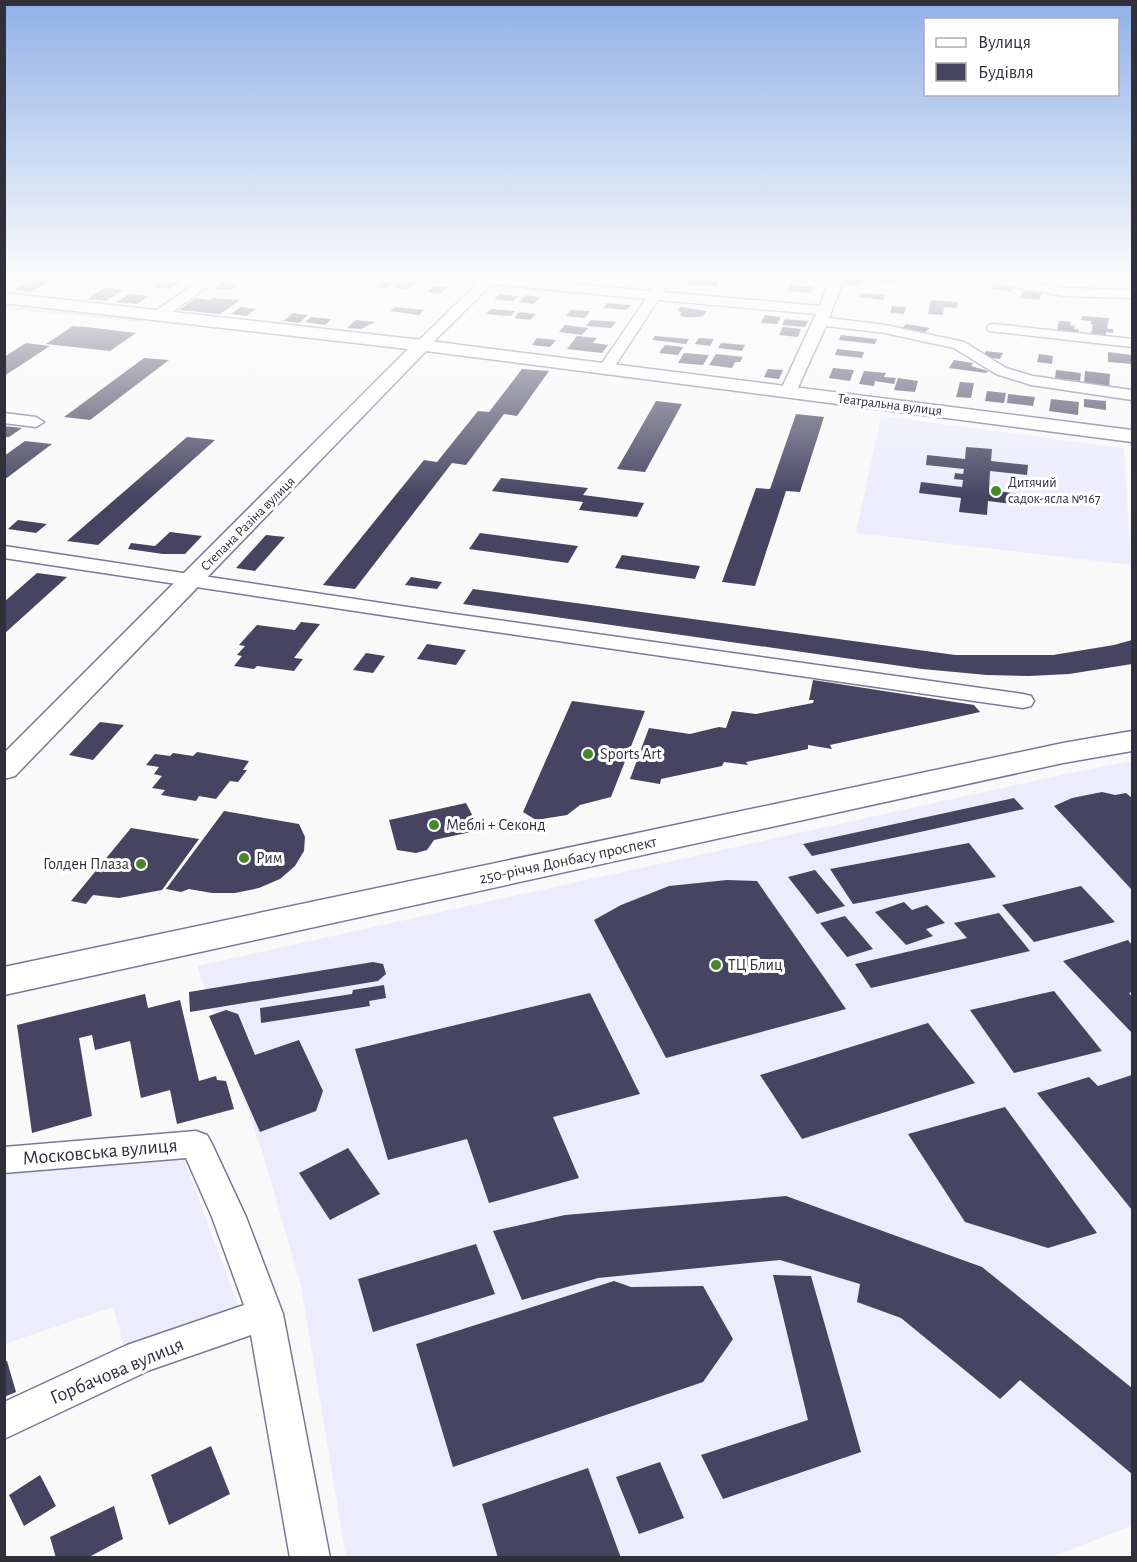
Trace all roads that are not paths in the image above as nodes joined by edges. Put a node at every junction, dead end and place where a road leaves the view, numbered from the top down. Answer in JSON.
{"nodes":[{"id":1,"x":416,"y":351,"type":"edge"},
{"id":2,"x":467,"y":351,"type":"edge"},
{"id":3,"x":618,"y":351,"type":"edge"},
{"id":4,"x":807,"y":351,"type":"edge"},
{"id":5,"x":968,"y":351,"type":"edge"},
{"id":6,"x":606,"y":369,"type":"junction"},
{"id":7,"x":788,"y":392,"type":"junction"},
{"id":8,"x":1132,"y":395,"type":"edge"},
{"id":9,"x":4,"y":418,"type":"edge"},
{"id":10,"x":36,"y":422,"type":"dead end"},
{"id":11,"x":1132,"y":436,"type":"edge"},
{"id":12,"x":4,"y":552,"type":"edge"},
{"id":13,"x":193,"y":579,"type":"junction"},
{"id":14,"x":1023,"y":701,"type":"dead end"},
{"id":15,"x":1132,"y":741,"type":"edge"},
{"id":16,"x":4,"y":770,"type":"edge"},
{"id":17,"x":4,"y":981,"type":"edge"},
{"id":18,"x":4,"y":1160,"type":"edge"},
{"id":19,"x":265,"y":1314,"type":"junction"},
{"id":20,"x":4,"y":1421,"type":"edge"},
{"id":21,"x":310,"y":1557,"type":"edge"}],
"edges":[{"from":1,"to":13,"type":"street","name":"Степана Разіна вулиця"},
{"from":2,"to":6,"type":"street","name":"Театральна вулиця"},
{"from":3,"to":6,"type":"street"},
{"from":4,"to":7,"type":"street"},
{"from":5,"to":8,"type":"street"},
{"from":6,"to":7,"type":"street","name":"Театральна вулиця"},
{"from":7,"to":11,"type":"street","name":"Театральна вулиця"},
{"from":9,"to":10,"type":"street"},
{"from":12,"to":13,"type":"street"},
{"from":13,"to":14,"type":"street"},
{"from":13,"to":16,"type":"street","name":"Степана Разіна вулиця"},
{"from":15,"to":17,"type":"main road","name":"250-річчя Донбасу проспект"},
{"from":18,"to":19,"type":"street","name":"Московська вулиця"},
{"from":19,"to":20,"type":"street","name":"Горбачова вулиця"},
{"from":19,"to":21,"type":"street"}]}
